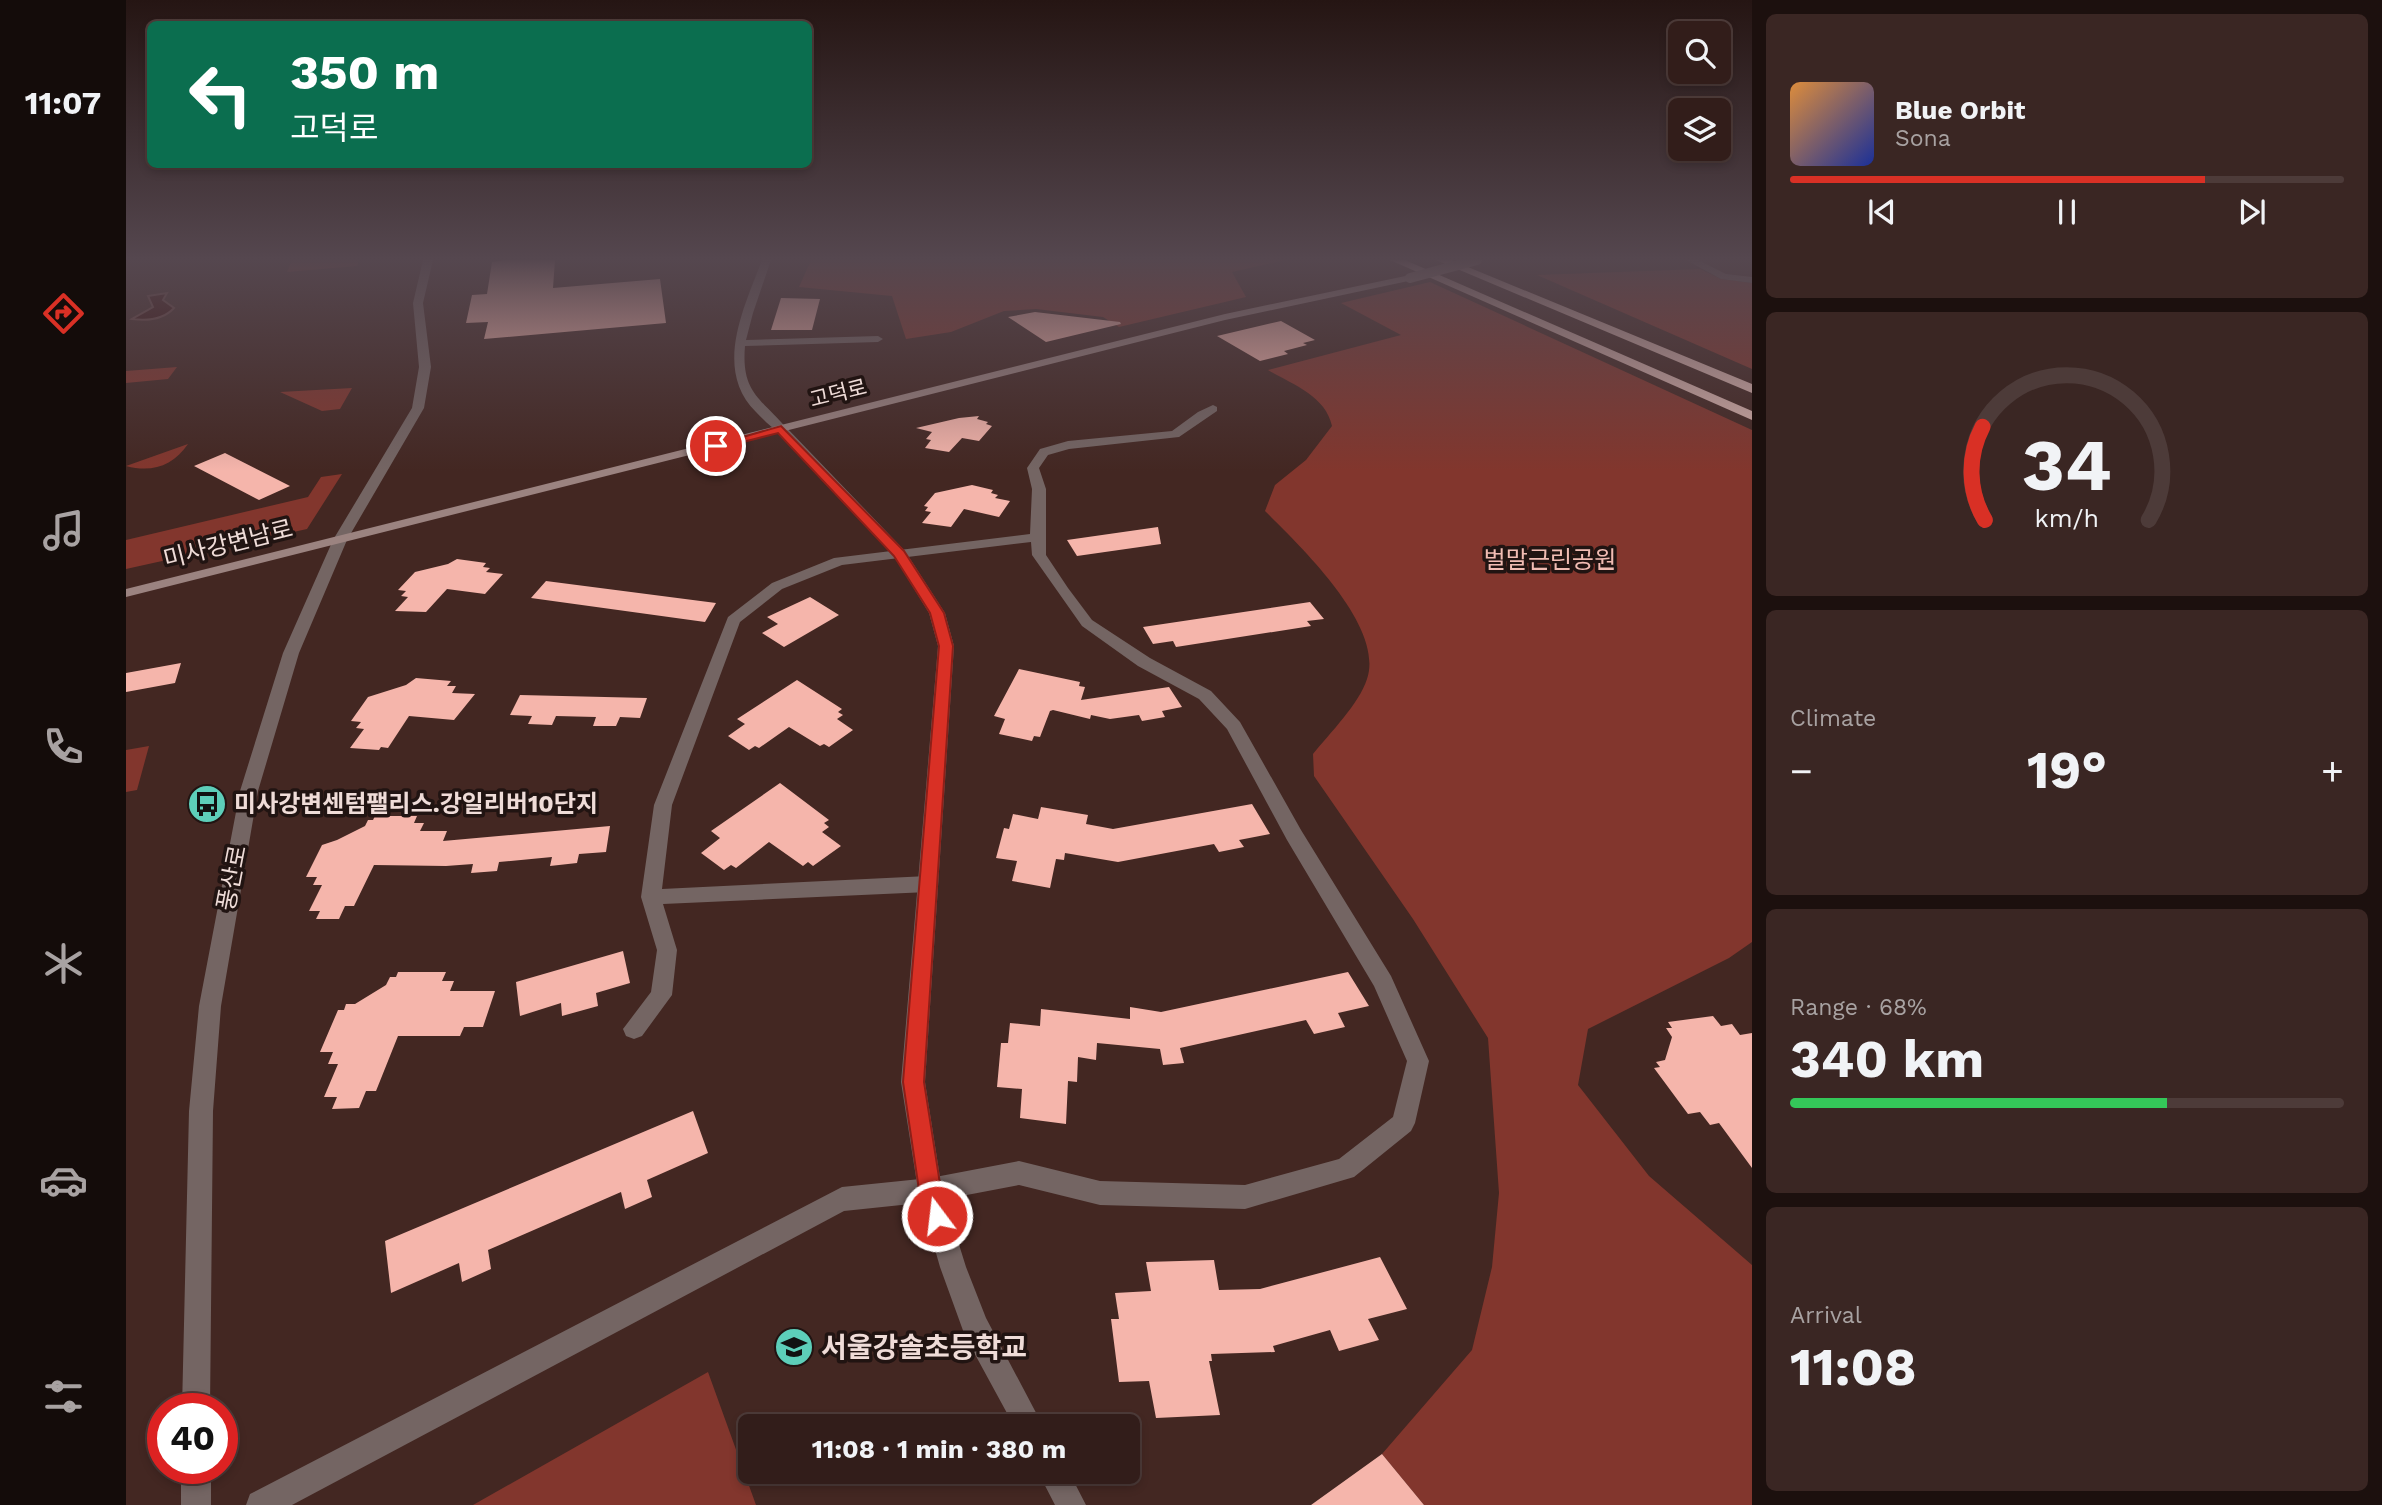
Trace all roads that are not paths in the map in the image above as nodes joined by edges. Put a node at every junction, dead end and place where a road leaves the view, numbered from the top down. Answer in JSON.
{"nodes":[{"id":1,"x":421,"y":330,"type":"edge"},
{"id":2,"x":744,"y":330,"type":"edge"},
{"id":3,"x":1176,"y":330,"type":"edge"},
{"id":4,"x":1548,"y":330,"type":"edge"},
{"id":5,"x":1612,"y":330,"type":"edge"},
{"id":6,"x":877,"y":340,"type":"dead end"},
{"id":7,"x":740,"y":342,"type":"junction"},
{"id":8,"x":1752,"y":389,"type":"edge"},
{"id":9,"x":1213,"y":409,"type":"dead end"},
{"id":10,"x":1752,"y":416,"type":"edge"},
{"id":11,"x":781,"y":429,"type":"junction"},
{"id":12,"x":1037,"y":537,"type":"junction"},
{"id":13,"x":341,"y":540,"type":"junction"},
{"id":14,"x":900,"y":554,"type":"junction"},
{"id":15,"x":126,"y":593,"type":"edge"},
{"id":16,"x":928,"y":884,"type":"junction"},
{"id":17,"x":652,"y":897,"type":"junction"},
{"id":18,"x":634,"y":1029,"type":"dead end"},
{"id":19,"x":930,"y":1190,"type":"junction"},
{"id":20,"x":196,"y":1393,"type":"edge"},
{"id":21,"x":1023,"y":1414,"type":"edge"},
{"id":22,"x":196,"y":1484,"type":"edge"},
{"id":23,"x":1060,"y":1484,"type":"edge"},
{"id":24,"x":196,"y":1505,"type":"edge"},
{"id":25,"x":261,"y":1505,"type":"edge"},
{"id":26,"x":1071,"y":1505,"type":"edge"}],
"edges":[{"from":1,"to":13,"type":"street","name":"풍산로"},
{"from":2,"to":7,"type":"street"},
{"from":3,"to":11,"type":"main road","name":"고덕로"},
{"from":4,"to":10,"type":"highway"},
{"from":5,"to":8,"type":"highway"},
{"from":6,"to":7,"type":"street"},
{"from":7,"to":11,"type":"street"},
{"from":9,"to":12,"type":"street"},
{"from":11,"to":13,"type":"main road","name":"고덕로"},
{"from":11,"to":14,"type":"street"},
{"from":12,"to":14,"type":"street"},
{"from":12,"to":19,"type":"street"},
{"from":13,"to":15,"type":"main road","name":"미사강변남로"},
{"from":13,"to":20,"type":"street","name":"풍산로"},
{"from":14,"to":16,"type":"street"},
{"from":14,"to":17,"type":"street"},
{"from":16,"to":17,"type":"street"},
{"from":16,"to":19,"type":"street"},
{"from":17,"to":18,"type":"street"},
{"from":19,"to":21,"type":"street"},
{"from":19,"to":25,"type":"street"},
{"from":22,"to":24,"type":"street"},
{"from":23,"to":26,"type":"street"}]}
